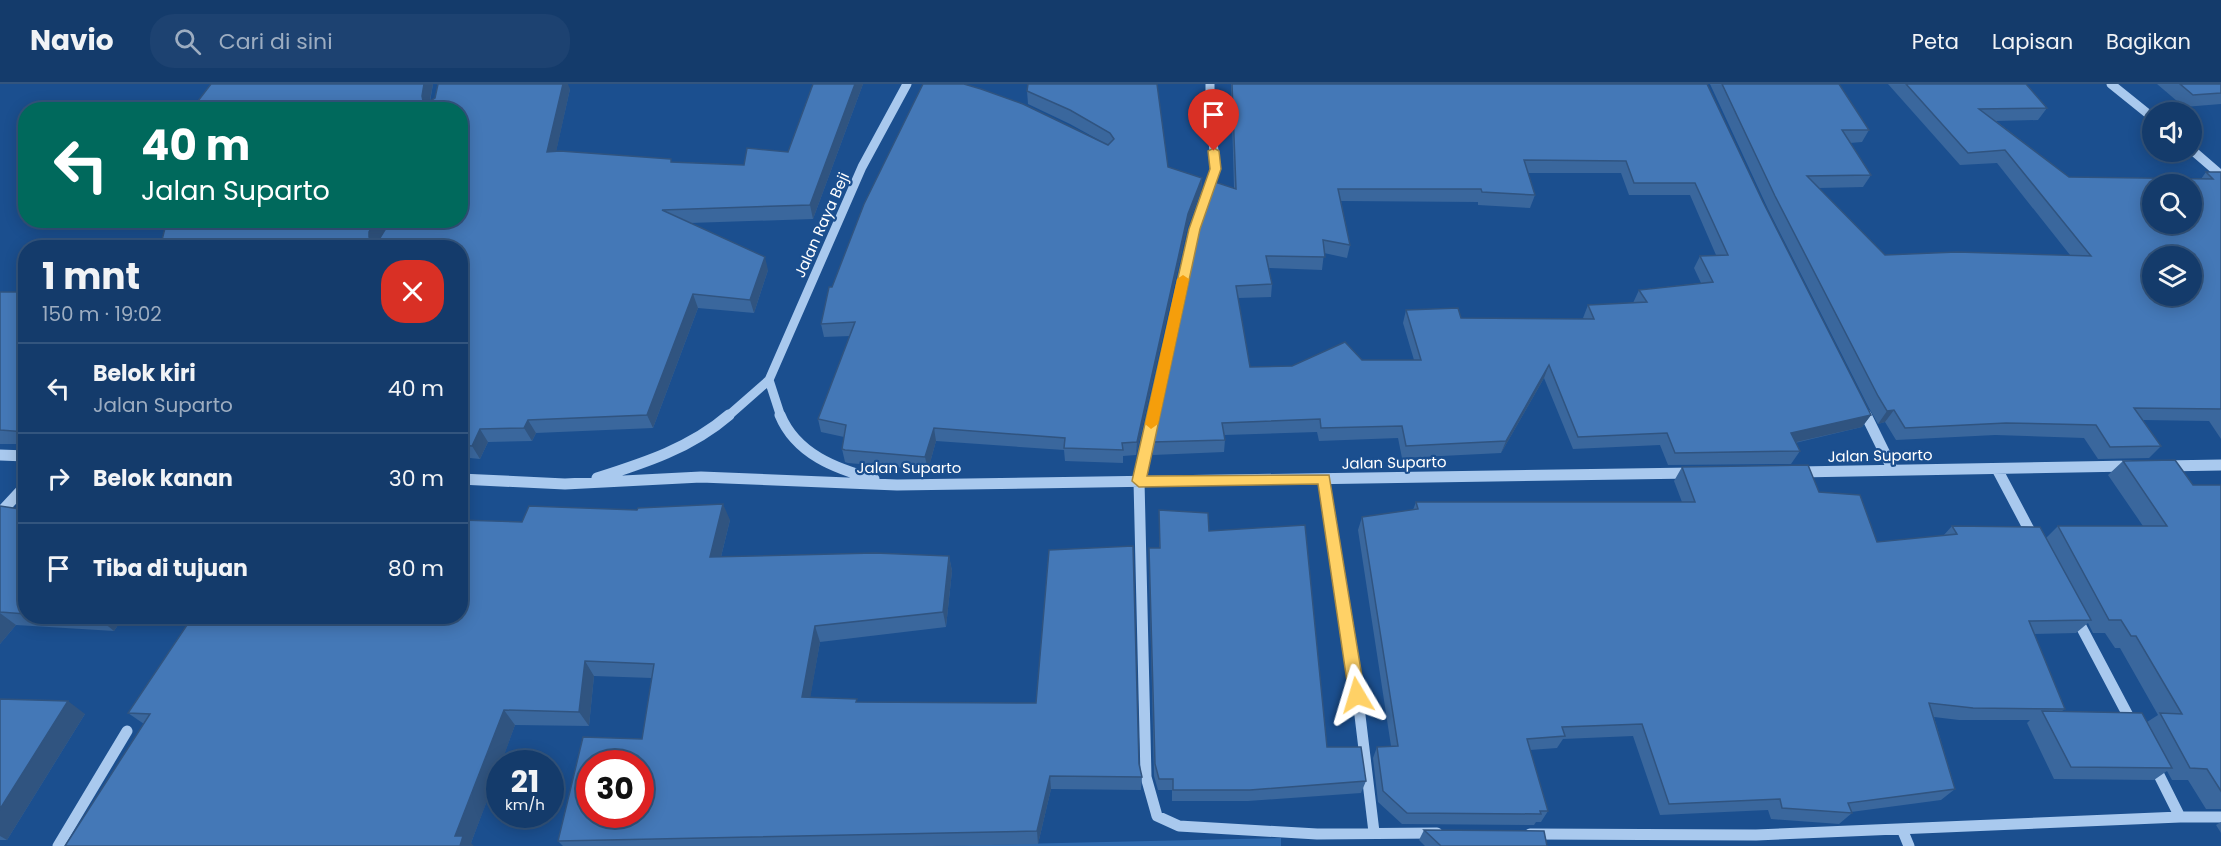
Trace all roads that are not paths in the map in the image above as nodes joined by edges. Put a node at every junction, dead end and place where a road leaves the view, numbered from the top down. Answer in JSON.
{"nodes":[{"id":1,"x":907,"y":84,"type":"edge"},
{"id":2,"x":1210,"y":84,"type":"edge"},
{"id":3,"x":2111,"y":84,"type":"edge"},
{"id":4,"x":2142,"y":109,"type":"edge"},
{"id":5,"x":2202,"y":159,"type":"edge"},
{"id":6,"x":2221,"y":175,"type":"edge"},
{"id":7,"x":769,"y":380,"type":"junction"},
{"id":8,"x":1857,"y":398,"type":"edge"},
{"id":9,"x":0,"y":455,"type":"edge"},
{"id":10,"x":18,"y":456,"type":"edge"},
{"id":11,"x":2221,"y":465,"type":"edge"},
{"id":12,"x":1997,"y":469,"type":"junction"},
{"id":13,"x":1893,"y":470,"type":"junction"},
{"id":14,"x":1786,"y":472,"type":"edge"},
{"id":15,"x":1704,"y":473,"type":"edge"},
{"id":16,"x":468,"y":479,"type":"edge"},
{"id":17,"x":1324,"y":479,"type":"junction"},
{"id":18,"x":1139,"y":481,"type":"junction"},
{"id":19,"x":565,"y":484,"type":"junction"},
{"id":20,"x":897,"y":485,"type":"junction"},
{"id":21,"x":18,"y":494,"type":"edge"},
{"id":22,"x":0,"y":513,"type":"edge"},
{"id":23,"x":2042,"y":552,"type":"edge"},
{"id":24,"x":2069,"y":605,"type":"edge"},
{"id":25,"x":2136,"y":730,"type":"edge"},
{"id":26,"x":127,"y":731,"type":"dead end"},
{"id":27,"x":2147,"y":752,"type":"edge"},
{"id":28,"x":2180,"y":817,"type":"junction"},
{"id":29,"x":2221,"y":817,"type":"edge"},
{"id":30,"x":1902,"y":829,"type":"junction"},
{"id":31,"x":1374,"y":832,"type":"junction"},
{"id":32,"x":1451,"y":833,"type":"edge"},
{"id":33,"x":1520,"y":834,"type":"edge"},
{"id":34,"x":1318,"y":840,"type":"edge"},
{"id":35,"x":58,"y":846,"type":"edge"},
{"id":36,"x":1910,"y":846,"type":"edge"}],
"edges":[{"from":1,"to":7,"type":"street","name":"Jalan Raya Beji"},
{"from":2,"to":18,"type":"street"},
{"from":3,"to":4,"type":"street"},
{"from":5,"to":6,"type":"street"},
{"from":7,"to":19,"type":"street"},
{"from":7,"to":20,"type":"street"},
{"from":8,"to":13,"type":"street"},
{"from":9,"to":10,"type":"street"},
{"from":11,"to":12,"type":"street","name":"Jalan Suparto"},
{"from":12,"to":13,"type":"street","name":"Jalan Suparto"},
{"from":12,"to":23,"type":"street"},
{"from":13,"to":14,"type":"street","name":"Jalan Suparto"},
{"from":15,"to":17,"type":"street","name":"Jalan Suparto"},
{"from":16,"to":19,"type":"street","name":"Jalan Suparto"},
{"from":17,"to":18,"type":"street","name":"Jalan Suparto"},
{"from":17,"to":31,"type":"street"},
{"from":18,"to":20,"type":"street","name":"Jalan Suparto"},
{"from":18,"to":34,"type":"street"},
{"from":19,"to":20,"type":"street","name":"Jalan Suparto"},
{"from":21,"to":22,"type":"street"},
{"from":24,"to":25,"type":"street"},
{"from":26,"to":35,"type":"street"},
{"from":27,"to":28,"type":"street"},
{"from":28,"to":29,"type":"street"},
{"from":28,"to":30,"type":"street"},
{"from":30,"to":33,"type":"street"},
{"from":30,"to":36,"type":"street"},
{"from":31,"to":32,"type":"street"},
{"from":31,"to":34,"type":"street"}]}
